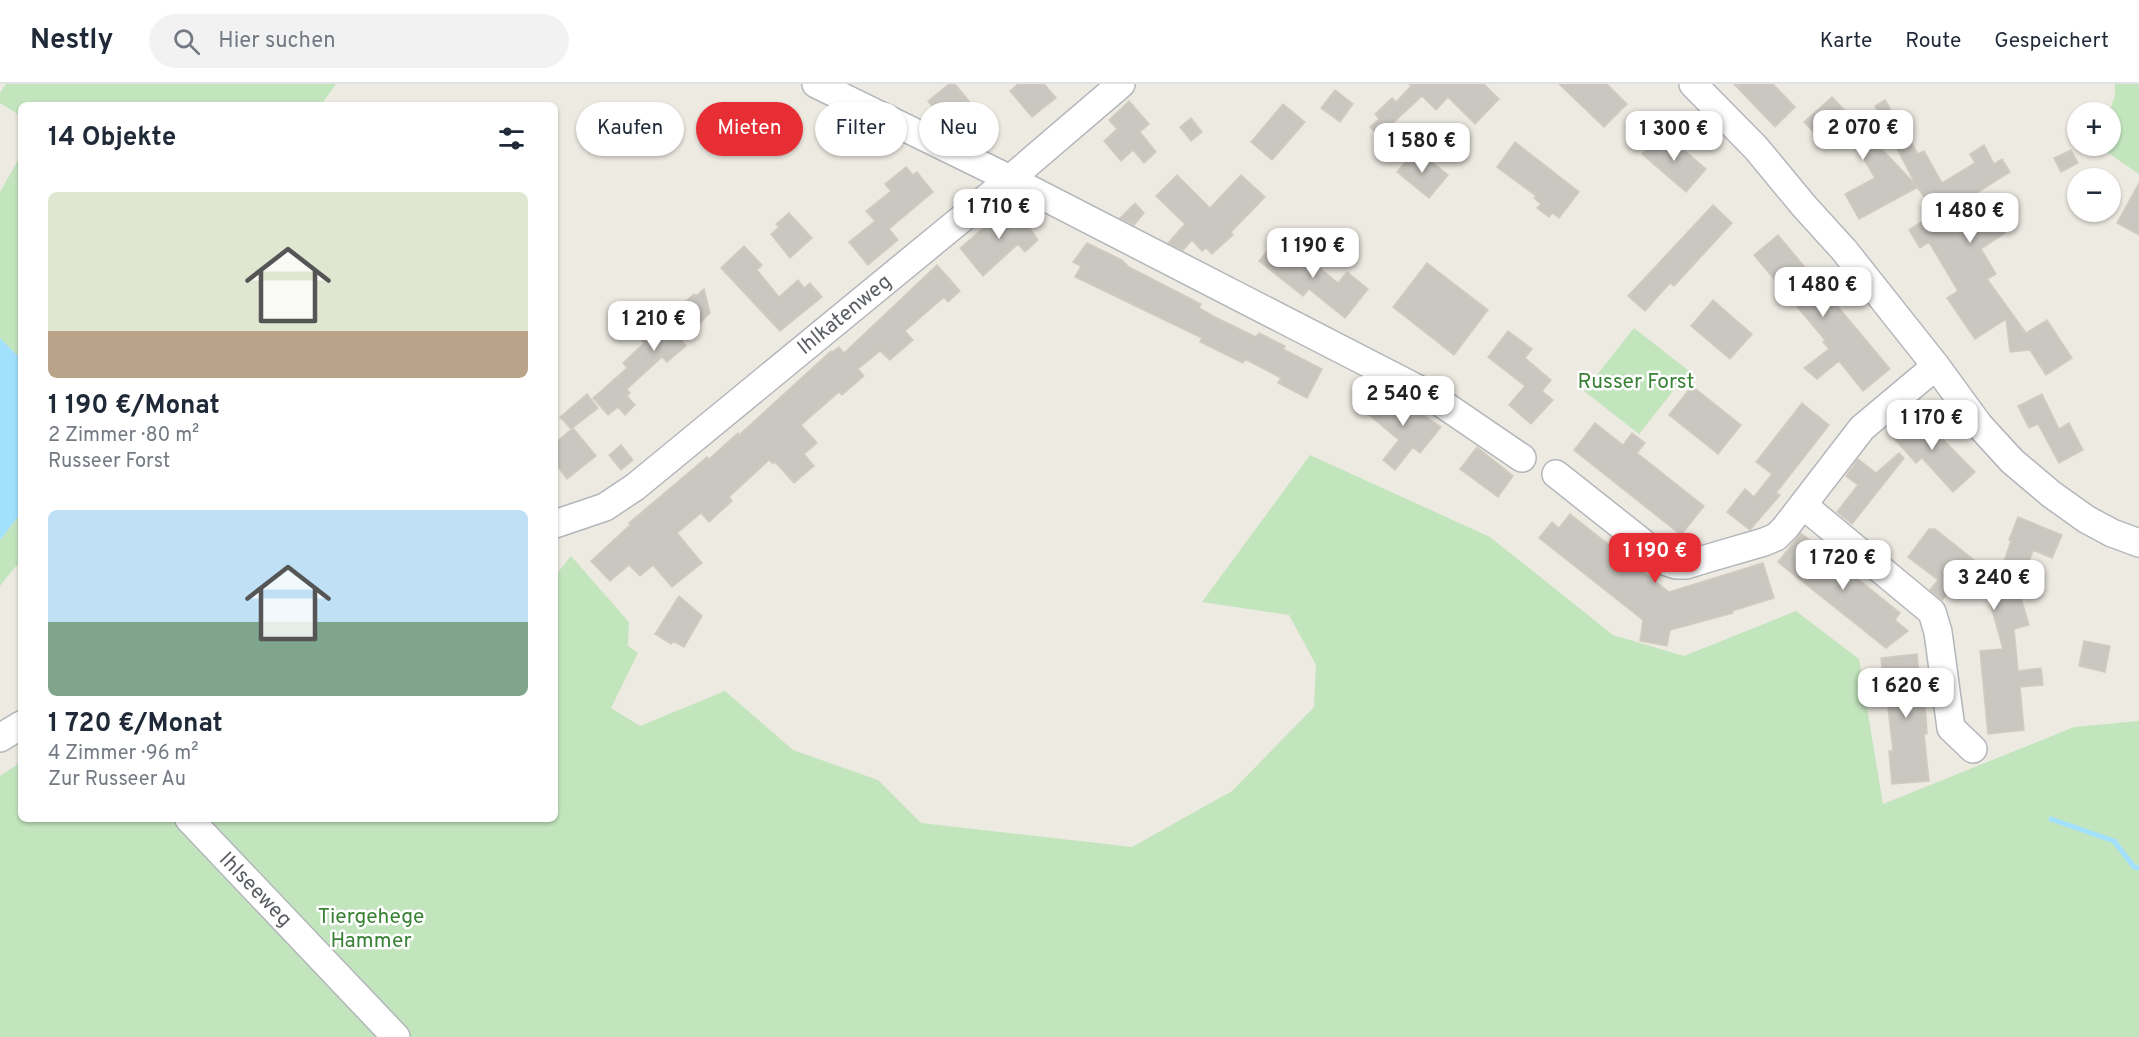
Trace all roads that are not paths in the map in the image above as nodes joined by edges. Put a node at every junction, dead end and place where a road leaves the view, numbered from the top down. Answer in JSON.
{"nodes":[{"id":1,"x":816,"y":84,"type":"edge"},
{"id":2,"x":1121,"y":84,"type":"edge"},
{"id":3,"x":1693,"y":84,"type":"edge"},
{"id":4,"x":1010,"y":179,"type":"junction"},
{"id":5,"x":1936,"y":366,"type":"junction"},
{"id":6,"x":1522,"y":458,"type":"dead end"},
{"id":7,"x":1556,"y":474,"type":"dead end"},
{"id":8,"x":1803,"y":505,"type":"junction"},
{"id":9,"x":558,"y":523,"type":"edge"},
{"id":10,"x":2139,"y":543,"type":"edge"},
{"id":11,"x":18,"y":727,"type":"edge"},
{"id":12,"x":0,"y":738,"type":"edge"},
{"id":13,"x":1973,"y":749,"type":"dead end"},
{"id":14,"x":192,"y":822,"type":"edge"},
{"id":15,"x":396,"y":1037,"type":"edge"}],
"edges":[{"from":1,"to":4,"type":"street"},
{"from":2,"to":4,"type":"street","name":"Ihlkatenweg"},
{"from":3,"to":5,"type":"street"},
{"from":4,"to":6,"type":"street"},
{"from":4,"to":9,"type":"street","name":"Ihlkatenweg"},
{"from":5,"to":8,"type":"street"},
{"from":5,"to":10,"type":"street"},
{"from":7,"to":8,"type":"street"},
{"from":8,"to":13,"type":"street"},
{"from":11,"to":12,"type":"street"},
{"from":14,"to":15,"type":"street","name":"Ihlseeweg"}]}
